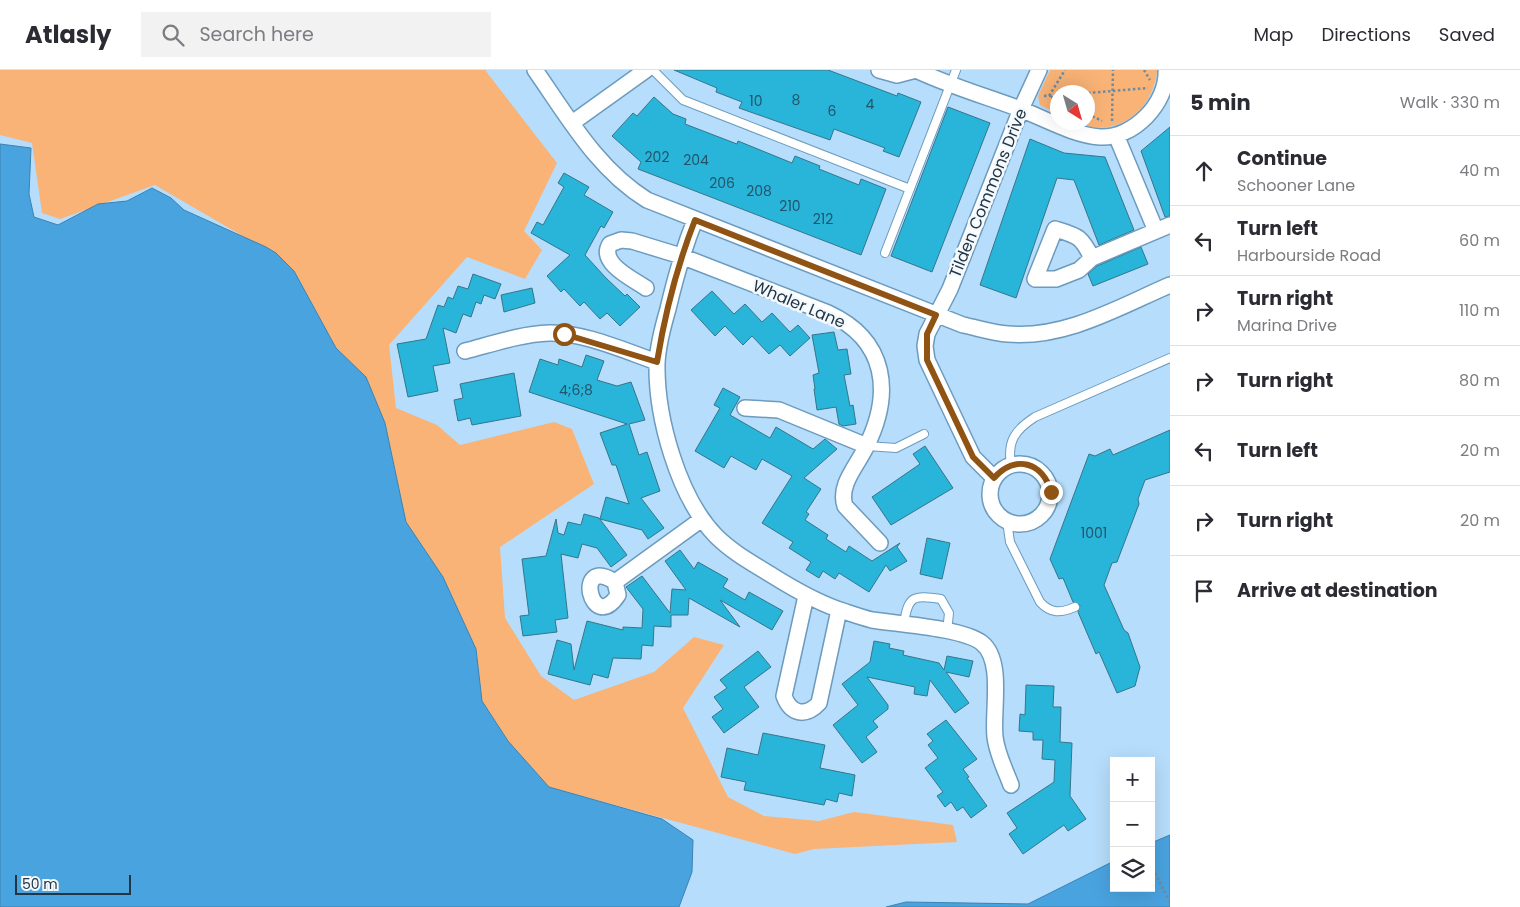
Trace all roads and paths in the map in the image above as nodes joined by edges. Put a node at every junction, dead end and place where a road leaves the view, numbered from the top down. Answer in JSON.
{"nodes":[{"id":1,"x":535,"y":70,"type":"edge"},
{"id":2,"x":646,"y":70,"type":"edge"},
{"id":3,"x":653,"y":70,"type":"edge"},
{"id":4,"x":879,"y":70,"type":"edge"},
{"id":5,"x":916,"y":70,"type":"edge"},
{"id":6,"x":956,"y":70,"type":"edge"},
{"id":7,"x":1039,"y":70,"type":"edge"},
{"id":8,"x":1065,"y":70,"type":"edge"},
{"id":9,"x":1113,"y":70,"type":"edge"},
{"id":10,"x":1166,"y":70,"type":"edge"},
{"id":11,"x":950,"y":85,"type":"junction"},
{"id":12,"x":1163,"y":90,"type":"edge"},
{"id":13,"x":1113,"y":91,"type":"junction"},
{"id":14,"x":1095,"y":92,"type":"edge"},
{"id":15,"x":1038,"y":96,"type":"dead end"},
{"id":16,"x":1049,"y":96,"type":"joint"},
{"id":17,"x":1020,"y":109,"type":"junction"},
{"id":18,"x":1095,"y":118,"type":"edge"},
{"id":19,"x":1104,"y":122,"type":"dead end"},
{"id":20,"x":572,"y":123,"type":"junction"},
{"id":21,"x":1114,"y":130,"type":"junction"},
{"id":22,"x":910,"y":189,"type":"junction"},
{"id":23,"x":695,"y":220,"type":"junction"},
{"id":24,"x":1163,"y":228,"type":"edge"},
{"id":25,"x":885,"y":253,"type":"dead end"},
{"id":26,"x":681,"y":256,"type":"junction"},
{"id":27,"x":1092,"y":258,"type":"dead end"},
{"id":28,"x":1170,"y":285,"type":"edge"},
{"id":29,"x":646,"y":288,"type":"dead end"},
{"id":30,"x":936,"y":315,"type":"junction"},
{"id":31,"x":465,"y":351,"type":"dead end"},
{"id":32,"x":1170,"y":358,"type":"edge"},
{"id":33,"x":657,"y":362,"type":"junction"},
{"id":34,"x":745,"y":408,"type":"dead end"},
{"id":35,"x":924,"y":434,"type":"dead end"},
{"id":36,"x":867,"y":446,"type":"junction"},
{"id":37,"x":1011,"y":465,"type":"junction"},
{"id":38,"x":994,"y":478,"type":"junction"},
{"id":39,"x":702,"y":519,"type":"junction"},
{"id":40,"x":1007,"y":521,"type":"junction"},
{"id":41,"x":880,"y":543,"type":"dead end"},
{"id":42,"x":615,"y":582,"type":"dead end"},
{"id":43,"x":806,"y":596,"type":"junction"},
{"id":44,"x":1075,"y":606,"type":"dead end"},
{"id":45,"x":839,"y":610,"type":"junction"},
{"id":46,"x":904,"y":624,"type":"junction"},
{"id":47,"x":947,"y":632,"type":"junction"},
{"id":48,"x":1011,"y":784,"type":"dead end"},
{"id":49,"x":1155,"y":872,"type":"edge"},
{"id":50,"x":1170,"y":903,"type":"edge"}],
"edges":[{"from":1,"to":20,"type":"street"},
{"from":2,"to":20,"type":"street"},
{"from":3,"to":22,"type":"lane"},
{"from":4,"to":5,"type":"street"},
{"from":5,"to":11,"type":"street"},
{"from":6,"to":11,"type":"lane"},
{"from":7,"to":17,"type":"street","name":"Tilden Commons Drive"},
{"from":8,"to":16,"type":"path"},
{"from":9,"to":13,"type":"path"},
{"from":10,"to":12,"type":"street"},
{"from":11,"to":17,"type":"street"},
{"from":11,"to":22,"type":"lane"},
{"from":12,"to":13,"type":"path"},
{"from":12,"to":21,"type":"street"},
{"from":13,"to":14,"type":"path"},
{"from":13,"to":21,"type":"path"},
{"from":15,"to":16,"type":"path"},
{"from":17,"to":21,"type":"street"},
{"from":17,"to":30,"type":"street","name":"Tilden Commons Drive"},
{"from":18,"to":19,"type":"path"},
{"from":20,"to":23,"type":"street"},
{"from":21,"to":24,"type":"street"},
{"from":22,"to":25,"type":"lane"},
{"from":23,"to":26,"type":"street"},
{"from":23,"to":30,"type":"street"},
{"from":24,"to":27,"type":"street"},
{"from":26,"to":29,"type":"street","name":"Whaler Lane"},
{"from":26,"to":33,"type":"street"},
{"from":26,"to":36,"type":"street","name":"Whaler Lane"},
{"from":28,"to":30,"type":"street"},
{"from":30,"to":38,"type":"street","name":"Tilden Commons Drive"},
{"from":31,"to":33,"type":"street"},
{"from":32,"to":37,"type":"lane"},
{"from":33,"to":39,"type":"street"},
{"from":34,"to":36,"type":"street"},
{"from":35,"to":36,"type":"lane"},
{"from":36,"to":41,"type":"street","name":"Whaler Lane"},
{"from":37,"to":38,"type":"street"},
{"from":37,"to":40,"type":"street"},
{"from":38,"to":40,"type":"street"},
{"from":39,"to":42,"type":"street"},
{"from":39,"to":43,"type":"street"},
{"from":40,"to":44,"type":"lane"},
{"from":43,"to":45,"type":"street"},
{"from":43,"to":45,"type":"street"},
{"from":45,"to":46,"type":"street"},
{"from":46,"to":47,"type":"street"},
{"from":46,"to":47,"type":"lane"},
{"from":47,"to":48,"type":"street"},
{"from":49,"to":50,"type":"path"}]}
